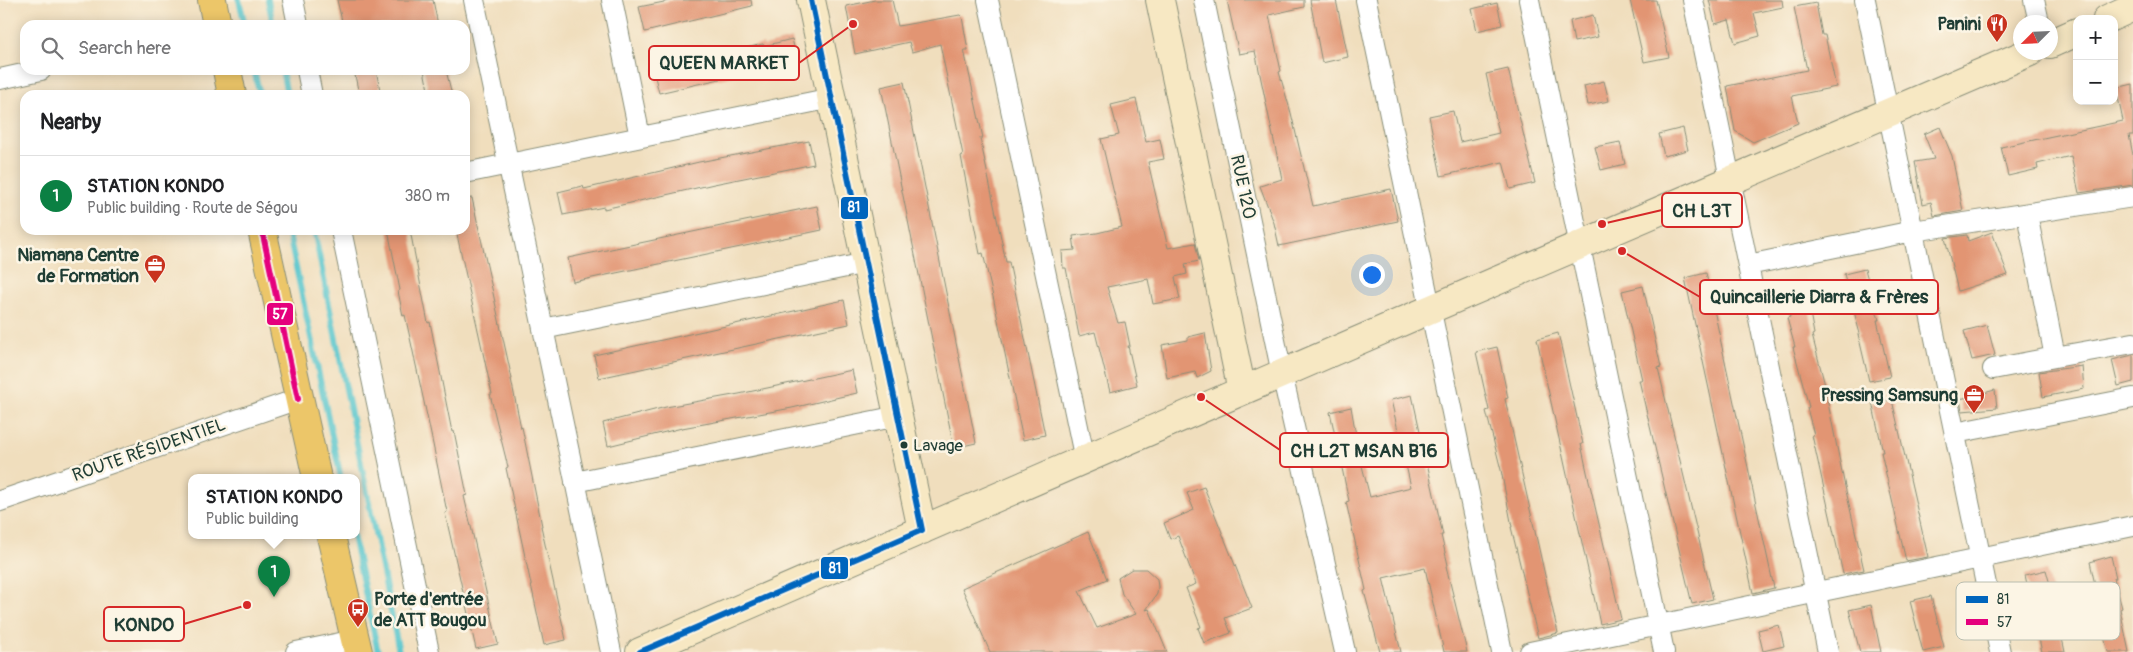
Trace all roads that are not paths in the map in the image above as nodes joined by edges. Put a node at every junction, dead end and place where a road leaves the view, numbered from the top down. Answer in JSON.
{"nodes":[{"id":1,"x":212,"y":0,"type":"edge"},
{"id":2,"x":293,"y":0,"type":"edge"},
{"id":3,"x":474,"y":0,"type":"edge"},
{"id":4,"x":612,"y":0,"type":"edge"},
{"id":5,"x":811,"y":0,"type":"edge"},
{"id":6,"x":988,"y":0,"type":"edge"},
{"id":7,"x":1160,"y":0,"type":"edge"},
{"id":8,"x":1204,"y":0,"type":"edge"},
{"id":9,"x":1366,"y":0,"type":"edge"},
{"id":10,"x":1529,"y":0,"type":"edge"},
{"id":11,"x":1693,"y":0,"type":"edge"},
{"id":12,"x":1865,"y":0,"type":"edge"},
{"id":13,"x":2034,"y":0,"type":"edge"},
{"id":14,"x":2133,"y":7,"type":"edge"},
{"id":15,"x":2037,"y":15,"type":"edge"},
{"id":16,"x":2115,"y":15,"type":"edge"},
{"id":17,"x":216,"y":20,"type":"edge"},
{"id":18,"x":297,"y":20,"type":"edge"},
{"id":19,"x":2073,"y":34,"type":"edge"},
{"id":20,"x":2058,"y":40,"type":"edge"},
{"id":21,"x":2013,"y":59,"type":"edge"},
{"id":22,"x":20,"y":75,"type":"edge"},
{"id":23,"x":228,"y":75,"type":"edge"},
{"id":24,"x":308,"y":75,"type":"edge"},
{"id":25,"x":0,"y":79,"type":"edge"},
{"id":26,"x":231,"y":90,"type":"edge"},
{"id":27,"x":311,"y":90,"type":"edge"},
{"id":28,"x":832,"y":98,"type":"junction"},
{"id":29,"x":1888,"y":114,"type":"junction"},
{"id":30,"x":640,"y":137,"type":"junction"},
{"id":31,"x":508,"y":164,"type":"junction"},
{"id":32,"x":470,"y":172,"type":"edge"},
{"id":33,"x":1731,"y":182,"type":"junction"},
{"id":34,"x":2133,"y":197,"type":"edge"},
{"id":35,"x":2027,"y":214,"type":"junction"},
{"id":36,"x":1913,"y":232,"type":"junction"},
{"id":37,"x":263,"y":235,"type":"edge"},
{"id":38,"x":342,"y":235,"type":"edge"},
{"id":39,"x":1580,"y":245,"type":"junction"},
{"id":40,"x":866,"y":263,"type":"junction"},
{"id":41,"x":1748,"y":265,"type":"junction"},
{"id":42,"x":1431,"y":309,"type":"junction"},
{"id":43,"x":543,"y":330,"type":"junction"},
{"id":44,"x":2133,"y":343,"type":"edge"},
{"id":45,"x":2055,"y":357,"type":"junction"},
{"id":46,"x":1993,"y":369,"type":"dead end"},
{"id":47,"x":1282,"y":374,"type":"junction"},
{"id":48,"x":1242,"y":391,"type":"junction"},
{"id":49,"x":2133,"y":398,"type":"edge"},
{"id":50,"x":298,"y":399,"type":"junction"},
{"id":51,"x":898,"y":416,"type":"junction"},
{"id":52,"x":1955,"y":433,"type":"junction"},
{"id":53,"x":1085,"y":460,"type":"junction"},
{"id":54,"x":316,"y":474,"type":"edge"},
{"id":55,"x":575,"y":482,"type":"junction"},
{"id":56,"x":0,"y":501,"type":"edge"},
{"id":57,"x":2133,"y":526,"type":"edge"},
{"id":58,"x":922,"y":530,"type":"junction"},
{"id":59,"x":332,"y":539,"type":"edge"},
{"id":60,"x":1981,"y":558,"type":"junction"},
{"id":61,"x":1986,"y":582,"type":"edge"},
{"id":62,"x":1816,"y":592,"type":"junction"},
{"id":63,"x":1659,"y":626,"type":"junction"},
{"id":64,"x":357,"y":646,"type":"edge"},
{"id":65,"x":296,"y":652,"type":"edge"},
{"id":66,"x":429,"y":652,"type":"edge"},
{"id":67,"x":611,"y":652,"type":"edge"},
{"id":68,"x":640,"y":652,"type":"edge"},
{"id":69,"x":1345,"y":652,"type":"edge"},
{"id":70,"x":1502,"y":652,"type":"edge"},
{"id":71,"x":1530,"y":652,"type":"edge"},
{"id":72,"x":1664,"y":652,"type":"edge"},
{"id":73,"x":1828,"y":652,"type":"edge"}],
"edges":[{"from":1,"to":17,"type":"highway"},
{"from":2,"to":18,"type":"street"},
{"from":3,"to":31,"type":"street"},
{"from":4,"to":30,"type":"street"},
{"from":5,"to":28,"type":"street"},
{"from":6,"to":53,"type":"street"},
{"from":7,"to":48,"type":"street"},
{"from":8,"to":47,"type":"street","name":"RUE 120"},
{"from":9,"to":42,"type":"street"},
{"from":10,"to":39,"type":"street"},
{"from":11,"to":33,"type":"street"},
{"from":12,"to":29,"type":"street"},
{"from":13,"to":15,"type":"street"},
{"from":14,"to":16,"type":"street"},
{"from":19,"to":20,"type":"street"},
{"from":21,"to":29,"type":"street"},
{"from":22,"to":25,"type":"street"},
{"from":23,"to":26,"type":"highway"},
{"from":24,"to":27,"type":"street"},
{"from":28,"to":30,"type":"street"},
{"from":28,"to":40,"type":"street"},
{"from":29,"to":33,"type":"street"},
{"from":29,"to":36,"type":"street"},
{"from":30,"to":31,"type":"street"},
{"from":31,"to":32,"type":"street"},
{"from":31,"to":43,"type":"street"},
{"from":33,"to":39,"type":"street"},
{"from":33,"to":41,"type":"street"},
{"from":34,"to":35,"type":"street"},
{"from":35,"to":36,"type":"street"},
{"from":35,"to":45,"type":"street"},
{"from":36,"to":41,"type":"street"},
{"from":36,"to":52,"type":"street"},
{"from":37,"to":50,"type":"highway"},
{"from":38,"to":66,"type":"street"},
{"from":39,"to":42,"type":"street"},
{"from":39,"to":63,"type":"street"},
{"from":40,"to":43,"type":"street"},
{"from":40,"to":51,"type":"street"},
{"from":41,"to":62,"type":"street"},
{"from":42,"to":47,"type":"street"},
{"from":42,"to":70,"type":"street"},
{"from":43,"to":55,"type":"street"},
{"from":44,"to":45,"type":"street"},
{"from":45,"to":46,"type":"street"},
{"from":47,"to":48,"type":"street"},
{"from":47,"to":69,"type":"street","name":"RUE 120"},
{"from":48,"to":53,"type":"street"},
{"from":49,"to":52,"type":"street"},
{"from":50,"to":54,"type":"highway"},
{"from":50,"to":56,"type":"street","name":"ROUTE RÉSIDENTIEL"},
{"from":51,"to":55,"type":"street"},
{"from":51,"to":58,"type":"street"},
{"from":52,"to":60,"type":"street"},
{"from":53,"to":58,"type":"street"},
{"from":55,"to":67,"type":"street"},
{"from":57,"to":60,"type":"street"},
{"from":58,"to":68,"type":"street"},
{"from":59,"to":64,"type":"highway"},
{"from":60,"to":61,"type":"street"},
{"from":60,"to":62,"type":"street"},
{"from":62,"to":63,"type":"street"},
{"from":62,"to":73,"type":"street"},
{"from":63,"to":71,"type":"street"},
{"from":63,"to":72,"type":"street"},
{"from":64,"to":65,"type":"street"}]}
